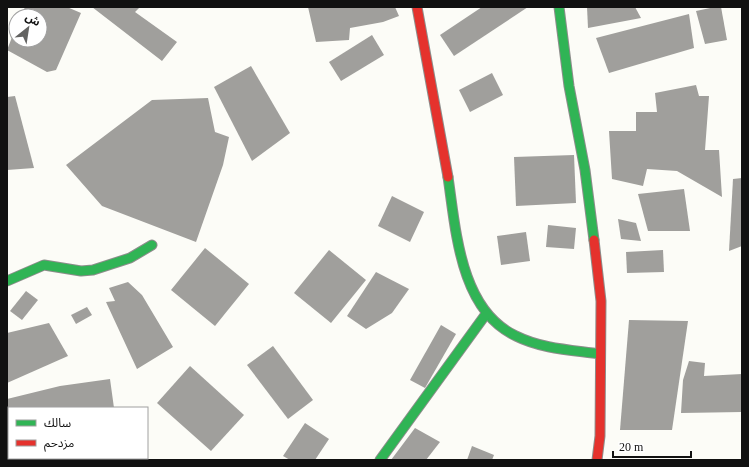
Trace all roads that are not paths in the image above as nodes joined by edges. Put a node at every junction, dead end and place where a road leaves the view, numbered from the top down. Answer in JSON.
{"nodes":[{"id":1,"x":417,"y":7,"type":"edge"},
{"id":2,"x":559,"y":7,"type":"edge"},
{"id":3,"x":152,"y":245,"type":"dead end"},
{"id":4,"x":7,"y":281,"type":"edge"},
{"id":5,"x":486,"y":314,"type":"junction"},
{"id":6,"x":600,"y":354,"type":"junction"},
{"id":7,"x":380,"y":460,"type":"edge"},
{"id":8,"x":596,"y":460,"type":"edge"}],
"edges":[{"from":1,"to":5,"type":"street"},
{"from":2,"to":6,"type":"street"},
{"from":3,"to":4,"type":"street"},
{"from":5,"to":6,"type":"street"},
{"from":5,"to":7,"type":"street"},
{"from":6,"to":8,"type":"street"}]}
